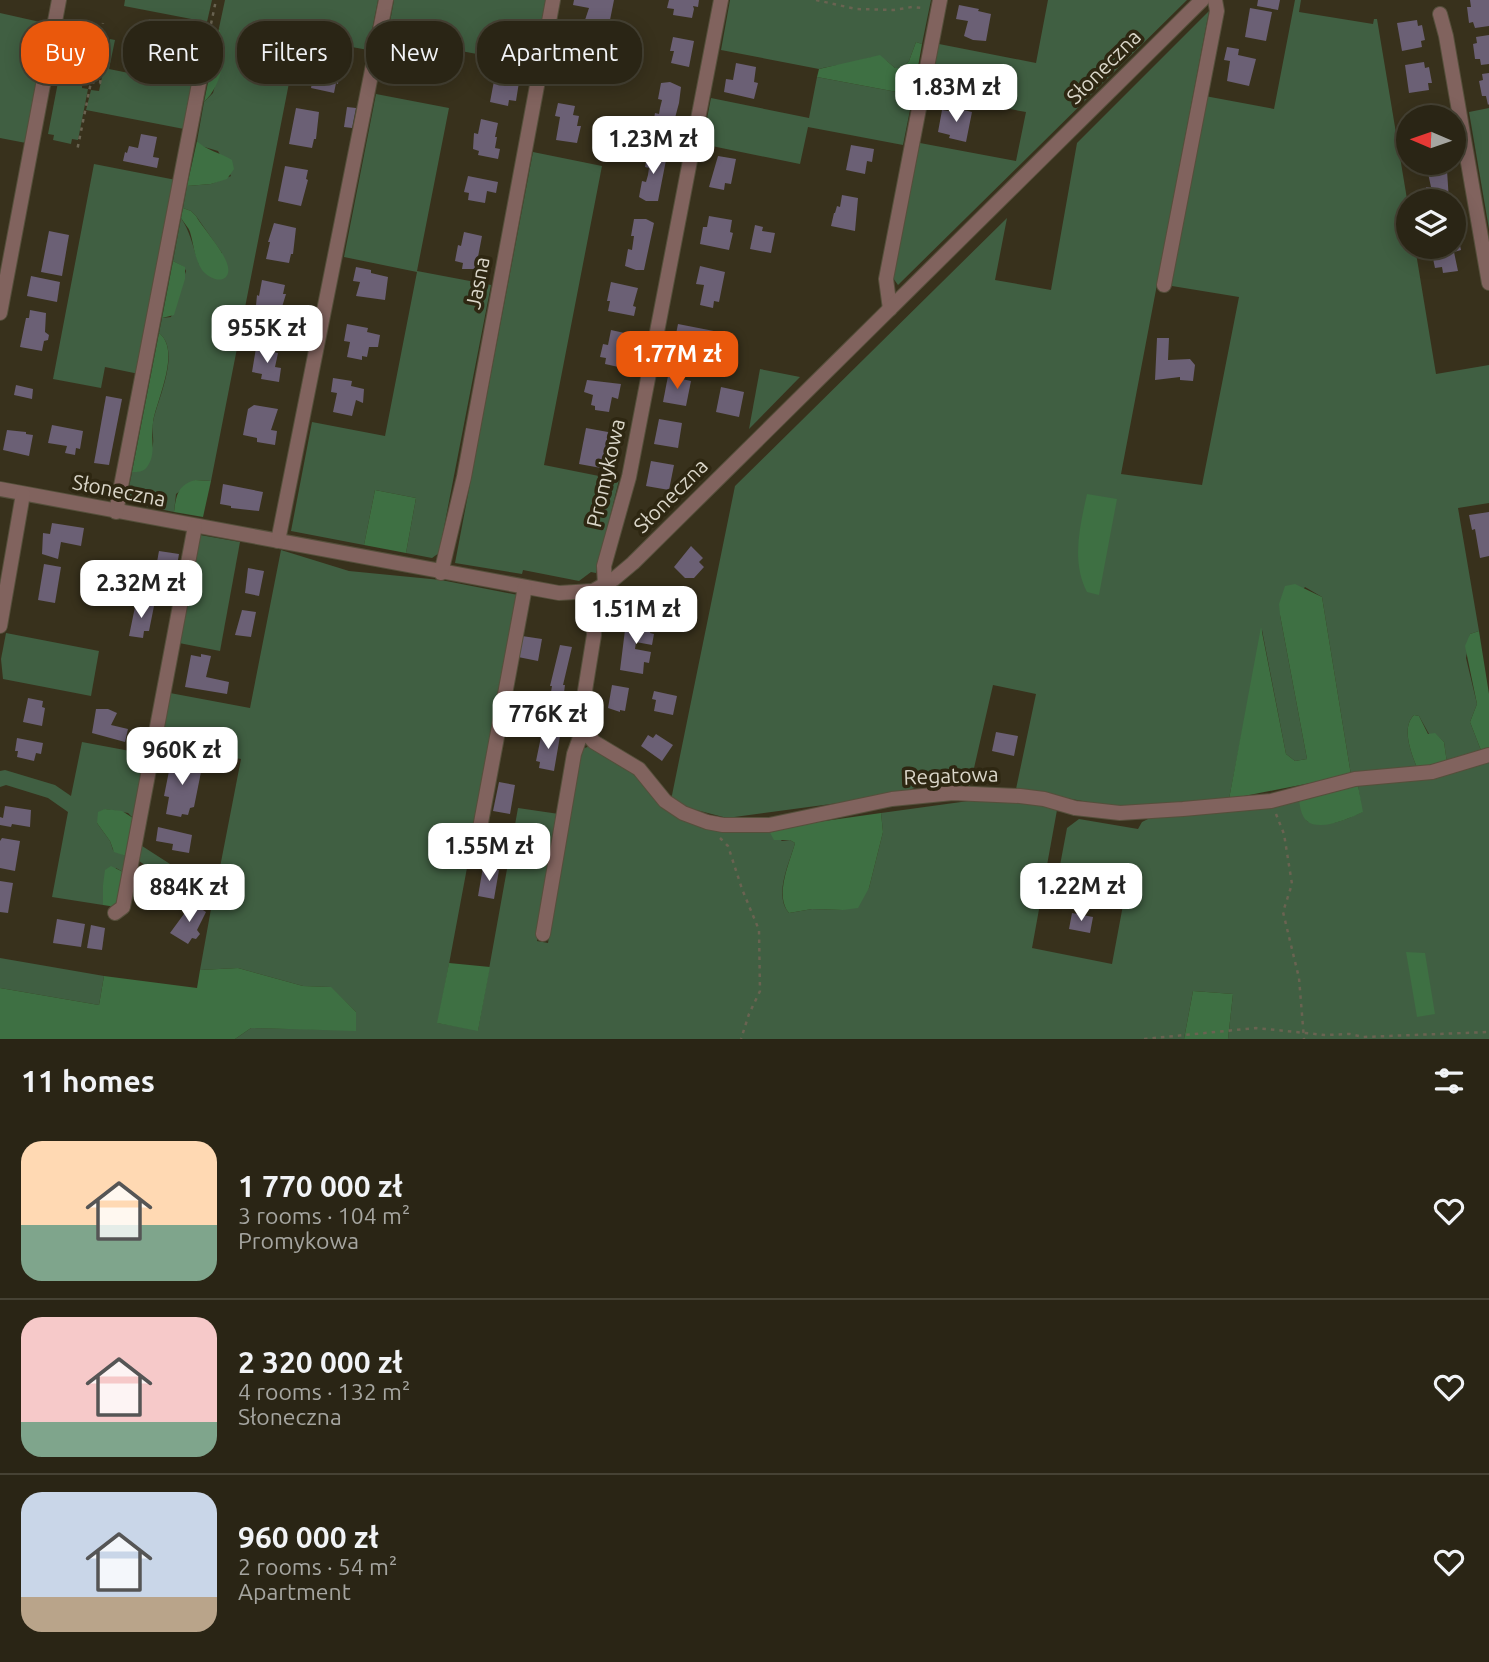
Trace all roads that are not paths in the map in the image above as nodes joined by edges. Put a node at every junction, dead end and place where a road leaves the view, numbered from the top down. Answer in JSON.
{"nodes":[{"id":1,"x":59,"y":0,"type":"edge"},
{"id":2,"x":386,"y":0,"type":"edge"},
{"id":3,"x":553,"y":0,"type":"edge"},
{"id":4,"x":721,"y":0,"type":"edge"},
{"id":5,"x":1202,"y":0,"type":"edge"},
{"id":6,"x":1215,"y":0,"type":"edge"},
{"id":7,"x":939,"y":4,"type":"edge"},
{"id":8,"x":1440,"y":14,"type":"dead end"},
{"id":9,"x":199,"y":84,"type":"edge"},
{"id":10,"x":1489,"y":283,"type":"edge"},
{"id":11,"x":1164,"y":285,"type":"dead end"},
{"id":12,"x":890,"y":309,"type":"junction"},
{"id":13,"x":0,"y":313,"type":"edge"},
{"id":14,"x":0,"y":489,"type":"edge"},
{"id":15,"x":23,"y":494,"type":"junction"},
{"id":16,"x":116,"y":512,"type":"junction"},
{"id":17,"x":195,"y":526,"type":"junction"},
{"id":18,"x":278,"y":541,"type":"junction"},
{"id":19,"x":441,"y":573,"type":"junction"},
{"id":20,"x":525,"y":587,"type":"junction"},
{"id":21,"x":599,"y":588,"type":"junction"},
{"id":22,"x":0,"y":626,"type":"edge"},
{"id":23,"x":583,"y":729,"type":"junction"},
{"id":24,"x":1489,"y":755,"type":"edge"},
{"id":25,"x":477,"y":844,"type":"dead end"},
{"id":26,"x":115,"y":913,"type":"dead end"},
{"id":27,"x":543,"y":934,"type":"dead end"}],
"edges":[{"from":1,"to":13,"type":"street"},
{"from":2,"to":18,"type":"street"},
{"from":3,"to":19,"type":"street","name":"Jasna"},
{"from":4,"to":21,"type":"street","name":"Promykowa"},
{"from":5,"to":12,"type":"street","name":"Słoneczna"},
{"from":6,"to":11,"type":"street"},
{"from":7,"to":12,"type":"street"},
{"from":8,"to":10,"type":"street"},
{"from":9,"to":16,"type":"street"},
{"from":12,"to":21,"type":"street","name":"Słoneczna"},
{"from":14,"to":15,"type":"street","name":"Słoneczna"},
{"from":15,"to":16,"type":"street","name":"Słoneczna"},
{"from":15,"to":22,"type":"street"},
{"from":16,"to":17,"type":"street","name":"Słoneczna"},
{"from":17,"to":18,"type":"street","name":"Słoneczna"},
{"from":17,"to":26,"type":"street"},
{"from":18,"to":19,"type":"street","name":"Słoneczna"},
{"from":19,"to":20,"type":"street","name":"Słoneczna"},
{"from":20,"to":21,"type":"street","name":"Słoneczna"},
{"from":20,"to":25,"type":"street"},
{"from":21,"to":23,"type":"street"},
{"from":23,"to":24,"type":"street","name":"Regatowa"},
{"from":23,"to":27,"type":"street"}]}
